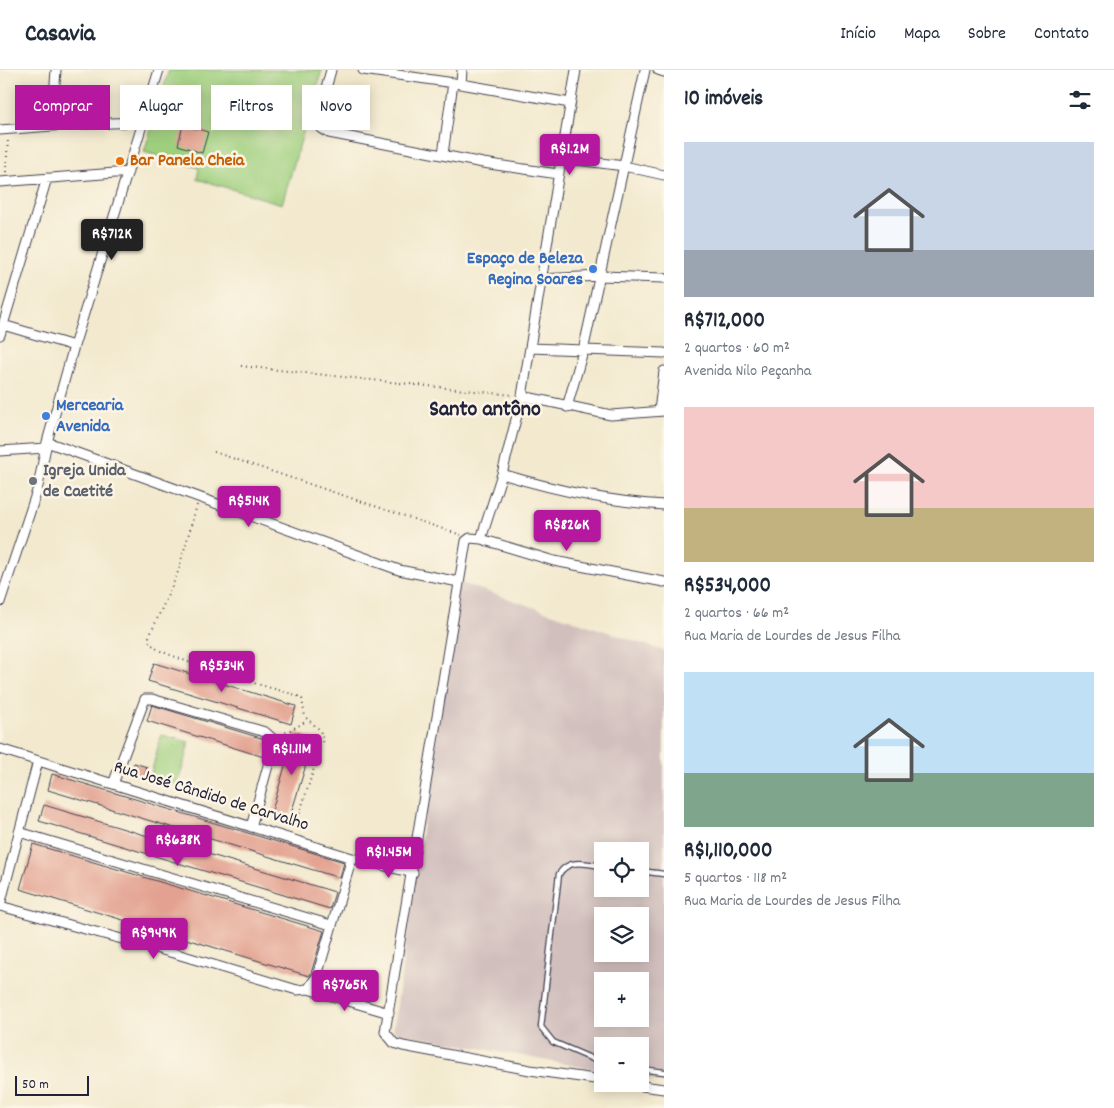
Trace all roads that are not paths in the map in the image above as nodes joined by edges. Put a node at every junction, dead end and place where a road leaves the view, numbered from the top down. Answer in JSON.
{"nodes":[{"id":1,"x":56,"y":70,"type":"edge"},
{"id":2,"x":159,"y":70,"type":"edge"},
{"id":3,"x":331,"y":70,"type":"edge"},
{"id":4,"x":364,"y":70,"type":"edge"},
{"id":5,"x":462,"y":70,"type":"edge"},
{"id":6,"x":576,"y":70,"type":"edge"},
{"id":7,"x":645,"y":70,"type":"edge"},
{"id":8,"x":658,"y":70,"type":"edge"},
{"id":9,"x":664,"y":72,"type":"edge"},
{"id":10,"x":457,"y":83,"type":"junction"},
{"id":11,"x":55,"y":85,"type":"edge"},
{"id":12,"x":155,"y":85,"type":"edge"},
{"id":13,"x":570,"y":103,"type":"junction"},
{"id":14,"x":141,"y":130,"type":"edge"},
{"id":15,"x":443,"y":154,"type":"junction"},
{"id":16,"x":561,"y":158,"type":"junction"},
{"id":17,"x":624,"y":166,"type":"junction"},
{"id":18,"x":128,"y":172,"type":"junction"},
{"id":19,"x":558,"y":174,"type":"junction"},
{"id":20,"x":664,"y":175,"type":"edge"},
{"id":21,"x":47,"y":178,"type":"junction"},
{"id":22,"x":3,"y":182,"type":"edge"},
{"id":23,"x":600,"y":276,"type":"junction"},
{"id":24,"x":664,"y":278,"type":"edge"},
{"id":25,"x":541,"y":279,"type":"junction"},
{"id":26,"x":3,"y":325,"type":"junction"},
{"id":27,"x":0,"y":335,"type":"edge"},
{"id":28,"x":74,"y":346,"type":"junction"},
{"id":29,"x":530,"y":348,"type":"junction"},
{"id":30,"x":583,"y":351,"type":"junction"},
{"id":31,"x":664,"y":353,"type":"edge"},
{"id":32,"x":664,"y":371,"type":"edge"},
{"id":33,"x":522,"y":396,"type":"junction"},
{"id":34,"x":567,"y":407,"type":"junction"},
{"id":35,"x":661,"y":411,"type":"edge"},
{"id":36,"x":46,"y":445,"type":"junction"},
{"id":37,"x":0,"y":451,"type":"edge"},
{"id":38,"x":502,"y":474,"type":"junction"},
{"id":39,"x":664,"y":505,"type":"edge"},
{"id":40,"x":481,"y":539,"type":"junction"},
{"id":41,"x":459,"y":582,"type":"junction"},
{"id":42,"x":664,"y":582,"type":"edge"},
{"id":43,"x":0,"y":602,"type":"edge"},
{"id":44,"x":0,"y":750,"type":"edge"},
{"id":45,"x":38,"y":761,"type":"junction"},
{"id":46,"x":113,"y":784,"type":"junction"},
{"id":47,"x":251,"y":827,"type":"junction"},
{"id":48,"x":19,"y":832,"type":"junction"},
{"id":49,"x":352,"y":858,"type":"junction"},
{"id":50,"x":594,"y":865,"type":"edge"},
{"id":51,"x":649,"y":872,"type":"edge"},
{"id":52,"x":413,"y":873,"type":"junction"},
{"id":53,"x":664,"y":874,"type":"edge"},
{"id":54,"x":0,"y":906,"type":"edge"},
{"id":55,"x":331,"y":925,"type":"junction"},
{"id":56,"x":308,"y":989,"type":"junction"},
{"id":57,"x":389,"y":1013,"type":"junction"},
{"id":58,"x":594,"y":1060,"type":"edge"},
{"id":59,"x":649,"y":1070,"type":"edge"},
{"id":60,"x":664,"y":1072,"type":"edge"},
{"id":61,"x":594,"y":1079,"type":"edge"},
{"id":62,"x":649,"y":1087,"type":"edge"},
{"id":63,"x":664,"y":1089,"type":"edge"}],
"edges":[{"from":1,"to":11,"type":"street"},
{"from":2,"to":12,"type":"street"},
{"from":3,"to":15,"type":"street"},
{"from":4,"to":10,"type":"street"},
{"from":5,"to":10,"type":"street"},
{"from":6,"to":13,"type":"street"},
{"from":7,"to":17,"type":"street"},
{"from":8,"to":9,"type":"street"},
{"from":10,"to":13,"type":"street"},
{"from":10,"to":15,"type":"street"},
{"from":13,"to":16,"type":"street"},
{"from":14,"to":18,"type":"street"},
{"from":15,"to":19,"type":"street"},
{"from":16,"to":17,"type":"street"},
{"from":16,"to":19,"type":"street"},
{"from":17,"to":20,"type":"street"},
{"from":17,"to":23,"type":"street"},
{"from":18,"to":21,"type":"street"},
{"from":18,"to":28,"type":"street"},
{"from":19,"to":25,"type":"street"},
{"from":21,"to":22,"type":"street"},
{"from":21,"to":26,"type":"street"},
{"from":23,"to":24,"type":"street"},
{"from":23,"to":25,"type":"street"},
{"from":23,"to":30,"type":"street"},
{"from":25,"to":29,"type":"street"},
{"from":26,"to":27,"type":"street"},
{"from":26,"to":28,"type":"street"},
{"from":28,"to":36,"type":"street"},
{"from":29,"to":30,"type":"street"},
{"from":29,"to":33,"type":"street"},
{"from":30,"to":31,"type":"street"},
{"from":30,"to":34,"type":"street"},
{"from":32,"to":35,"type":"street"},
{"from":33,"to":34,"type":"street"},
{"from":33,"to":38,"type":"street"},
{"from":34,"to":35,"type":"street"},
{"from":36,"to":37,"type":"street"},
{"from":36,"to":41,"type":"street"},
{"from":36,"to":43,"type":"street"},
{"from":38,"to":39,"type":"street"},
{"from":38,"to":40,"type":"street"},
{"from":40,"to":41,"type":"street"},
{"from":40,"to":42,"type":"street"},
{"from":41,"to":52,"type":"street"},
{"from":44,"to":45,"type":"street","name":"Rua José Cândido de Carvalho"},
{"from":45,"to":46,"type":"street","name":"Rua José Cândido de Carvalho"},
{"from":45,"to":48,"type":"street"},
{"from":46,"to":47,"type":"street","name":"Rua José Cândido de Carvalho"},
{"from":46,"to":47,"type":"street"},
{"from":47,"to":49,"type":"street","name":"Rua José Cândido de Carvalho"},
{"from":48,"to":54,"type":"street"},
{"from":48,"to":55,"type":"street"},
{"from":49,"to":52,"type":"street","name":"Rua José Cândido de Carvalho"},
{"from":49,"to":55,"type":"street"},
{"from":50,"to":58,"type":"lane"},
{"from":51,"to":53,"type":"lane"},
{"from":52,"to":57,"type":"street"},
{"from":54,"to":56,"type":"street"},
{"from":55,"to":56,"type":"street"},
{"from":56,"to":57,"type":"street"},
{"from":57,"to":61,"type":"street"},
{"from":59,"to":60,"type":"lane"},
{"from":62,"to":63,"type":"street"}]}
